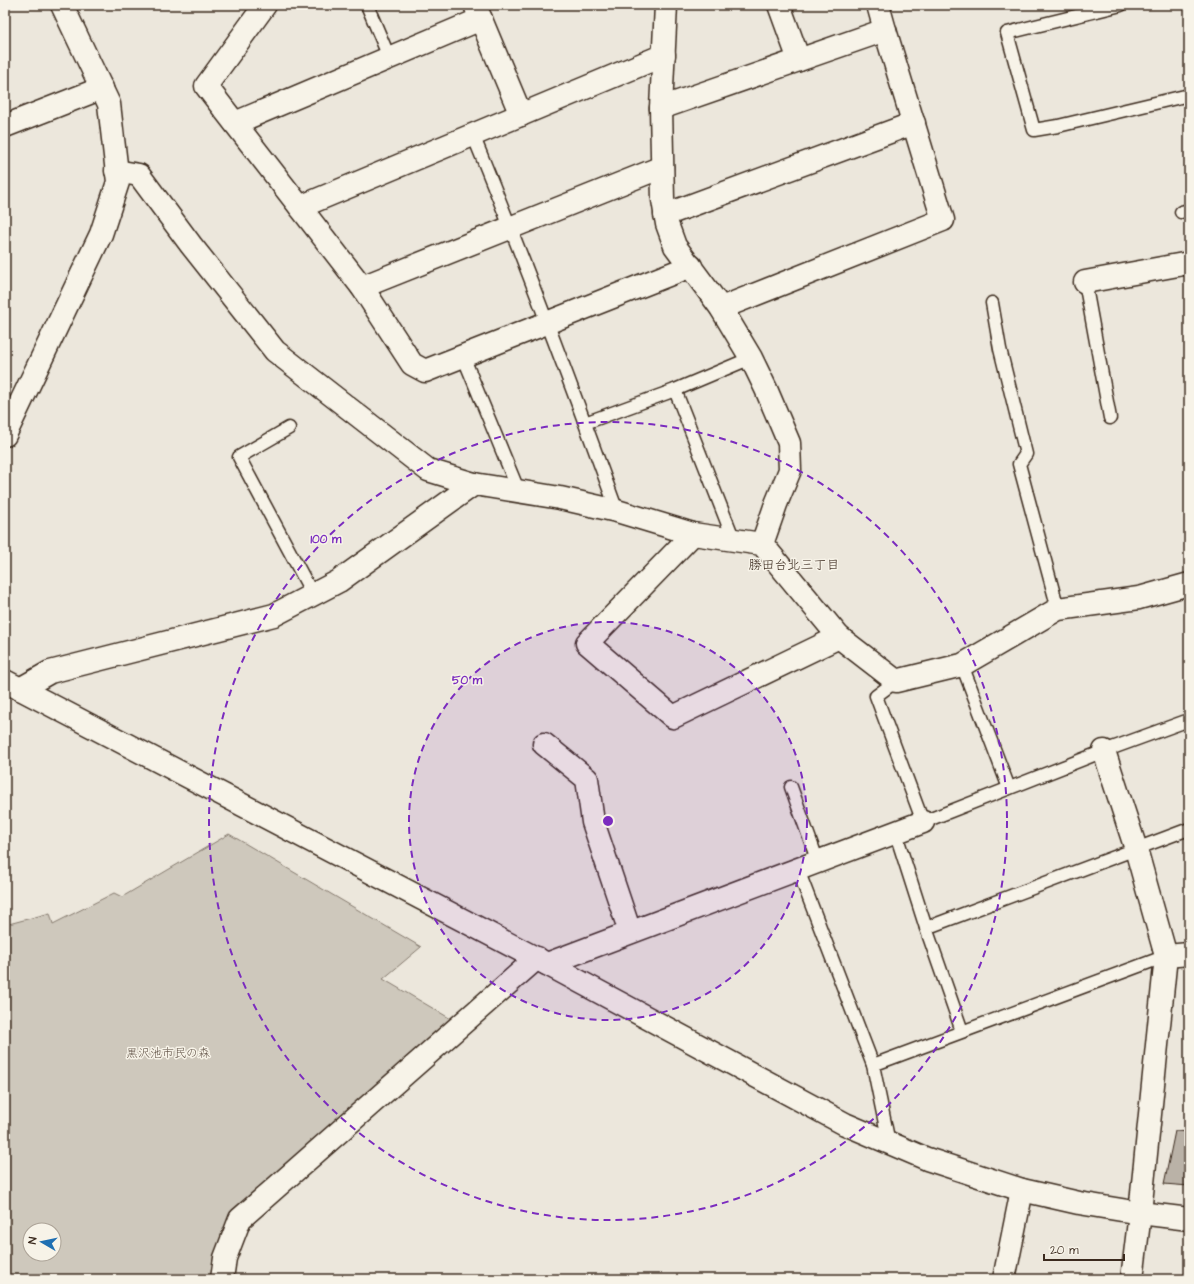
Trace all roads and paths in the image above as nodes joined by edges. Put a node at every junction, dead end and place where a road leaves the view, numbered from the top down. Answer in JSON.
{"nodes":[{"id":1,"x":62,"y":5,"type":"edge"},
{"id":2,"x":265,"y":5,"type":"edge"},
{"id":3,"x":367,"y":5,"type":"edge"},
{"id":4,"x":666,"y":5,"type":"edge"},
{"id":5,"x":779,"y":5,"type":"edge"},
{"id":6,"x":878,"y":5,"type":"edge"},
{"id":7,"x":1121,"y":5,"type":"edge"},
{"id":8,"x":478,"y":12,"type":"edge"},
{"id":9,"x":885,"y":30,"type":"junction"},
{"id":10,"x":664,"y":55,"type":"junction"},
{"id":11,"x":389,"y":58,"type":"junction"},
{"id":12,"x":799,"y":60,"type":"junction"},
{"id":13,"x":102,"y":88,"type":"junction"},
{"id":14,"x":1189,"y":95,"type":"edge"},
{"id":15,"x":661,"y":108,"type":"junction"},
{"id":16,"x":521,"y":115,"type":"junction"},
{"id":17,"x":235,"y":122,"type":"junction"},
{"id":18,"x":914,"y":123,"type":"junction"},
{"id":19,"x":5,"y":126,"type":"edge"},
{"id":20,"x":472,"y":135,"type":"junction"},
{"id":21,"x":662,"y":167,"type":"junction"},
{"id":22,"x":116,"y":171,"type":"junction"},
{"id":23,"x":300,"y":207,"type":"junction"},
{"id":24,"x":666,"y":215,"type":"junction"},
{"id":25,"x":511,"y":228,"type":"junction"},
{"id":26,"x":1189,"y":263,"type":"edge"},
{"id":27,"x":690,"y":266,"type":"junction"},
{"id":28,"x":1085,"y":282,"type":"joint"},
{"id":29,"x":362,"y":287,"type":"junction"},
{"id":30,"x":992,"y":303,"type":"dead end"},
{"id":31,"x":721,"y":308,"type":"junction"},
{"id":32,"x":548,"y":322,"type":"junction"},
{"id":33,"x":462,"y":356,"type":"junction"},
{"id":34,"x":751,"y":358,"type":"junction"},
{"id":35,"x":675,"y":390,"type":"junction"},
{"id":36,"x":1110,"y":418,"type":"dead end"},
{"id":37,"x":585,"y":423,"type":"junction"},
{"id":38,"x":289,"y":428,"type":"dead end"},
{"id":39,"x":5,"y":436,"type":"edge"},
{"id":40,"x":474,"y":484,"type":"junction"},
{"id":41,"x":519,"y":492,"type":"junction"},
{"id":42,"x":617,"y":510,"type":"junction"},
{"id":43,"x":693,"y":534,"type":"junction"},
{"id":44,"x":734,"y":540,"type":"junction"},
{"id":45,"x":762,"y":544,"type":"junction"},
{"id":46,"x":1189,"y":584,"type":"edge"},
{"id":47,"x":313,"y":595,"type":"junction"},
{"id":48,"x":1058,"y":609,"type":"junction"},
{"id":49,"x":839,"y":637,"type":"junction"},
{"id":50,"x":962,"y":665,"type":"junction"},
{"id":51,"x":896,"y":681,"type":"junction"},
{"id":52,"x":12,"y":685,"type":"edge"},
{"id":53,"x":1189,"y":720,"type":"edge"},
{"id":54,"x":544,"y":744,"type":"dead end"},
{"id":55,"x":1104,"y":751,"type":"junction"},
{"id":56,"x":791,"y":787,"type":"dead end"},
{"id":57,"x":1008,"y":788,"type":"junction"},
{"id":58,"x":923,"y":822,"type":"junction"},
{"id":59,"x":1189,"y":829,"type":"edge"},
{"id":60,"x":896,"y":831,"type":"junction"},
{"id":61,"x":1136,"y":849,"type":"junction"},
{"id":62,"x":818,"y":862,"type":"junction"},
{"id":63,"x":798,"y":870,"type":"junction"},
{"id":64,"x":926,"y":928,"type":"junction"},
{"id":65,"x":630,"y":932,"type":"junction"},
{"id":66,"x":1189,"y":954,"type":"edge"},
{"id":67,"x":1166,"y":956,"type":"junction"},
{"id":68,"x":542,"y":961,"type":"junction"},
{"id":69,"x":962,"y":1031,"type":"junction"},
{"id":70,"x":873,"y":1065,"type":"junction"},
{"id":71,"x":889,"y":1143,"type":"junction"},
{"id":72,"x":1022,"y":1190,"type":"junction"},
{"id":73,"x":1140,"y":1213,"type":"junction"},
{"id":74,"x":1189,"y":1219,"type":"edge"},
{"id":75,"x":222,"y":1279,"type":"edge"},
{"id":76,"x":1004,"y":1279,"type":"edge"},
{"id":77,"x":1132,"y":1279,"type":"edge"}],
"edges":[{"from":1,"to":13,"type":"street"},
{"from":2,"to":17,"type":"street"},
{"from":3,"to":11,"type":"lane"},
{"from":4,"to":10,"type":"street"},
{"from":5,"to":12,"type":"street"},
{"from":6,"to":9,"type":"street"},
{"from":7,"to":14,"type":"lane"},
{"from":8,"to":11,"type":"street"},
{"from":8,"to":16,"type":"street"},
{"from":9,"to":12,"type":"street"},
{"from":9,"to":18,"type":"street"},
{"from":10,"to":15,"type":"street"},
{"from":10,"to":16,"type":"street"},
{"from":11,"to":17,"type":"street"},
{"from":12,"to":15,"type":"street"},
{"from":13,"to":19,"type":"street"},
{"from":13,"to":22,"type":"street"},
{"from":15,"to":21,"type":"street"},
{"from":16,"to":20,"type":"street"},
{"from":17,"to":23,"type":"street"},
{"from":18,"to":24,"type":"street"},
{"from":18,"to":31,"type":"street"},
{"from":20,"to":23,"type":"street"},
{"from":20,"to":25,"type":"lane"},
{"from":21,"to":24,"type":"street"},
{"from":21,"to":25,"type":"street"},
{"from":22,"to":39,"type":"street"},
{"from":22,"to":40,"type":"street"},
{"from":23,"to":29,"type":"street"},
{"from":24,"to":27,"type":"street"},
{"from":25,"to":29,"type":"street"},
{"from":25,"to":32,"type":"lane"},
{"from":26,"to":28,"type":"street"},
{"from":27,"to":31,"type":"street"},
{"from":27,"to":32,"type":"street"},
{"from":28,"to":36,"type":"lane"},
{"from":29,"to":33,"type":"street"},
{"from":30,"to":48,"type":"lane"},
{"from":31,"to":34,"type":"street"},
{"from":32,"to":33,"type":"street"},
{"from":32,"to":37,"type":"lane"},
{"from":33,"to":41,"type":"lane"},
{"from":34,"to":35,"type":"lane"},
{"from":34,"to":45,"type":"street"},
{"from":35,"to":37,"type":"lane"},
{"from":35,"to":44,"type":"lane"},
{"from":37,"to":42,"type":"lane"},
{"from":38,"to":47,"type":"lane"},
{"from":40,"to":41,"type":"street"},
{"from":40,"to":47,"type":"street"},
{"from":41,"to":42,"type":"street"},
{"from":42,"to":43,"type":"street"},
{"from":43,"to":44,"type":"street"},
{"from":43,"to":49,"type":"street"},
{"from":44,"to":45,"type":"street"},
{"from":45,"to":49,"type":"street"},
{"from":46,"to":48,"type":"street"},
{"from":47,"to":52,"type":"street"},
{"from":48,"to":50,"type":"street"},
{"from":49,"to":51,"type":"street"},
{"from":50,"to":51,"type":"street"},
{"from":50,"to":57,"type":"lane"},
{"from":51,"to":58,"type":"lane"},
{"from":52,"to":68,"type":"street"},
{"from":53,"to":55,"type":"lane"},
{"from":54,"to":65,"type":"street"},
{"from":55,"to":57,"type":"lane"},
{"from":55,"to":61,"type":"street"},
{"from":56,"to":62,"type":"lane"},
{"from":57,"to":58,"type":"lane"},
{"from":58,"to":60,"type":"street"},
{"from":59,"to":61,"type":"lane"},
{"from":60,"to":62,"type":"street"},
{"from":60,"to":64,"type":"lane"},
{"from":61,"to":64,"type":"lane"},
{"from":61,"to":67,"type":"street"},
{"from":62,"to":63,"type":"street"},
{"from":63,"to":65,"type":"street"},
{"from":63,"to":70,"type":"lane"},
{"from":64,"to":69,"type":"lane"},
{"from":65,"to":68,"type":"street"},
{"from":66,"to":67,"type":"street"},
{"from":67,"to":69,"type":"lane"},
{"from":67,"to":73,"type":"street"},
{"from":68,"to":71,"type":"street"},
{"from":68,"to":75,"type":"street"},
{"from":69,"to":70,"type":"lane"},
{"from":70,"to":71,"type":"lane"},
{"from":71,"to":72,"type":"street"},
{"from":72,"to":73,"type":"street"},
{"from":72,"to":76,"type":"street"},
{"from":73,"to":74,"type":"street"},
{"from":73,"to":77,"type":"street"}]}
